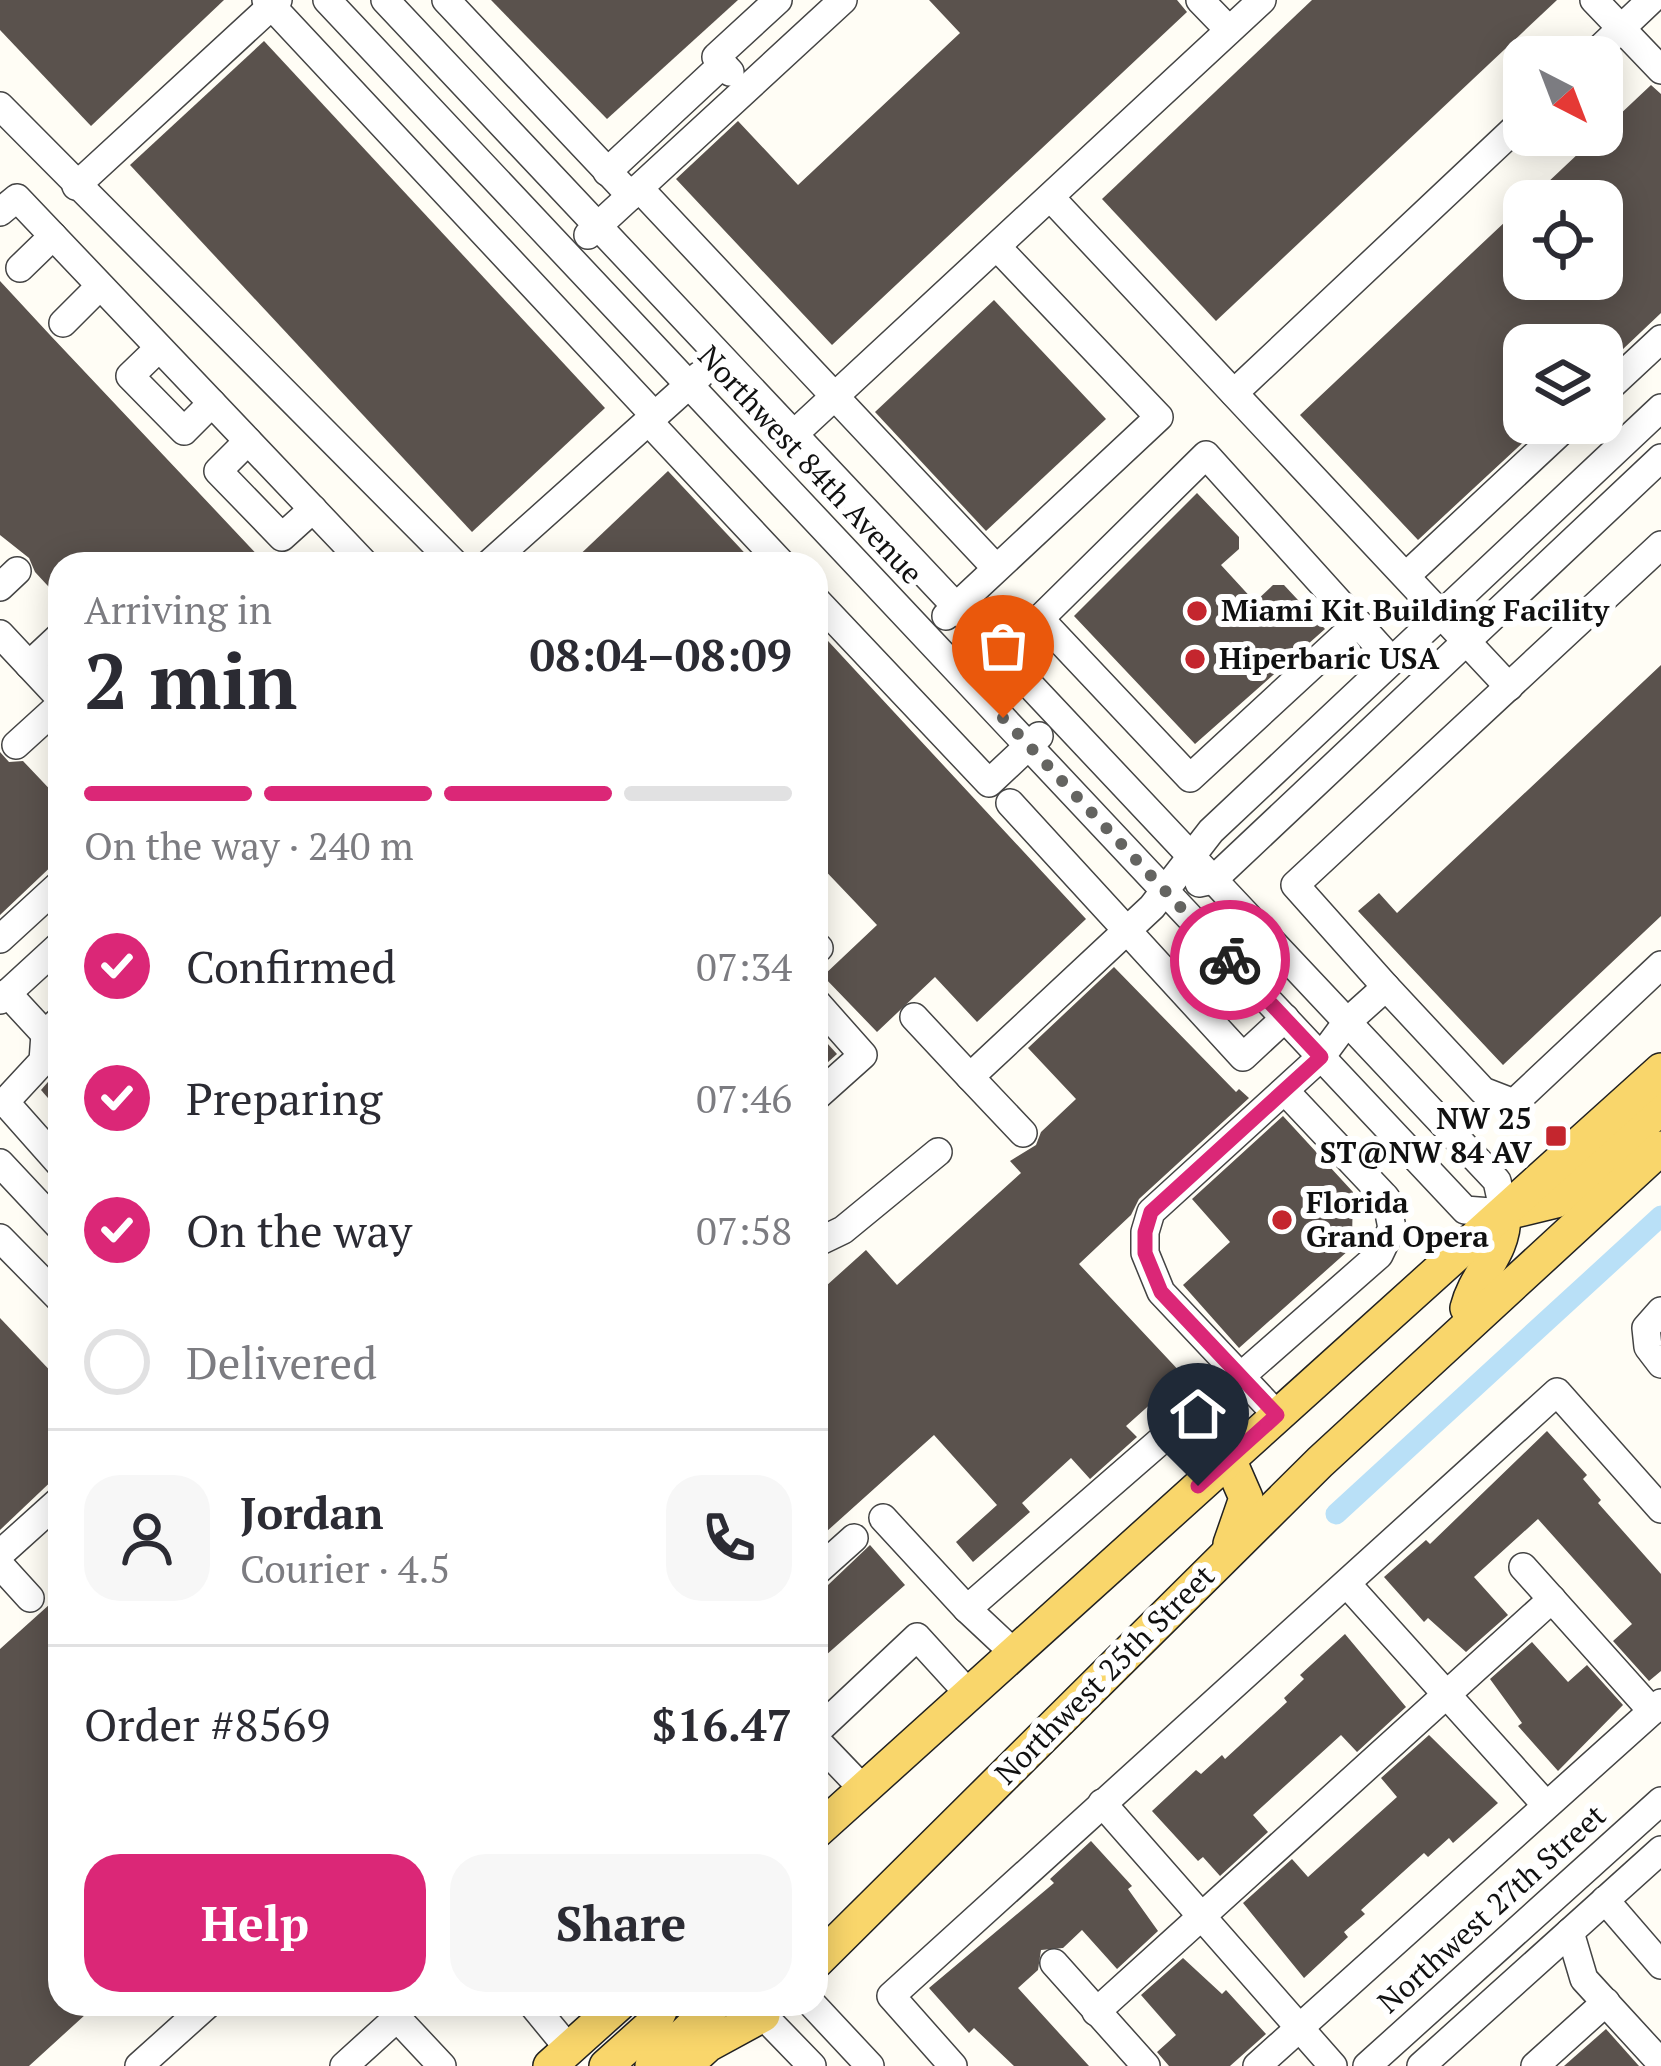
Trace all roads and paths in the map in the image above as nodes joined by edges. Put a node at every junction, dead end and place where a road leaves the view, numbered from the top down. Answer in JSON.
{"nodes":[{"id":1,"x":327,"y":0,"type":"edge"},
{"id":2,"x":385,"y":0,"type":"edge"},
{"id":3,"x":446,"y":0,"type":"edge"},
{"id":4,"x":778,"y":0,"type":"edge"},
{"id":5,"x":843,"y":0,"type":"edge"},
{"id":6,"x":1200,"y":0,"type":"edge"},
{"id":7,"x":1262,"y":0,"type":"edge"},
{"id":8,"x":1594,"y":0,"type":"edge"},
{"id":9,"x":1651,"y":0,"type":"edge"},
{"id":10,"x":272,"y":2,"type":"edge"},
{"id":11,"x":1622,"y":28,"type":"junction"},
{"id":12,"x":1229,"y":30,"type":"junction"},
{"id":13,"x":1613,"y":36,"type":"edge"},
{"id":14,"x":723,"y":64,"type":"junction"},
{"id":15,"x":1661,"y":70,"type":"edge"},
{"id":16,"x":747,"y":89,"type":"junction"},
{"id":17,"x":0,"y":106,"type":"edge"},
{"id":18,"x":1503,"y":140,"type":"edge"},
{"id":19,"x":608,"y":172,"type":"junction"},
{"id":20,"x":76,"y":186,"type":"junction"},
{"id":21,"x":635,"y":192,"type":"junction"},
{"id":22,"x":1052,"y":199,"type":"junction"},
{"id":23,"x":0,"y":212,"type":"edge"},
{"id":24,"x":598,"y":226,"type":"junction"},
{"id":25,"x":53,"y":236,"type":"junction"},
{"id":26,"x":998,"y":248,"type":"junction"},
{"id":27,"x":567,"y":254,"type":"junction"},
{"id":28,"x":20,"y":268,"type":"dead end"},
{"id":29,"x":100,"y":286,"type":"junction"},
{"id":30,"x":63,"y":323,"type":"dead end"},
{"id":31,"x":1661,"y":339,"type":"edge"},
{"id":32,"x":159,"y":347,"type":"junction"},
{"id":33,"x":720,"y":356,"type":"junction"},
{"id":34,"x":1623,"y":374,"type":"edge"},
{"id":35,"x":689,"y":385,"type":"junction"},
{"id":36,"x":1234,"y":393,"type":"junction"},
{"id":37,"x":834,"y":397,"type":"junction"},
{"id":38,"x":212,"y":403,"type":"junction"},
{"id":39,"x":1661,"y":408,"type":"edge"},
{"id":40,"x":652,"y":419,"type":"junction"},
{"id":41,"x":794,"y":434,"type":"junction"},
{"id":42,"x":248,"y":441,"type":"junction"},
{"id":43,"x":1547,"y":444,"type":"edge"},
{"id":44,"x":1661,"y":458,"type":"edge"},
{"id":45,"x":313,"y":509,"type":"junction"},
{"id":46,"x":1661,"y":545,"type":"edge"},
{"id":47,"x":350,"y":552,"type":"edge"},
{"id":48,"x":443,"y":552,"type":"edge"},
{"id":49,"x":502,"y":552,"type":"edge"},
{"id":50,"x":771,"y":552,"type":"edge"},
{"id":51,"x":996,"y":568,"type":"junction"},
{"id":52,"x":1407,"y":575,"type":"junction"},
{"id":53,"x":956,"y":606,"type":"junction"},
{"id":54,"x":828,"y":613,"type":"edge"},
{"id":55,"x":1442,"y":614,"type":"junction"},
{"id":56,"x":1040,"y":619,"type":"junction"},
{"id":57,"x":1358,"y":623,"type":"junction"},
{"id":58,"x":925,"y":635,"type":"junction"},
{"id":59,"x":1468,"y":640,"type":"junction"},
{"id":60,"x":2,"y":641,"type":"edge"},
{"id":61,"x":48,"y":647,"type":"edge"},
{"id":62,"x":1002,"y":656,"type":"junction"},
{"id":63,"x":1392,"y":662,"type":"junction"},
{"id":64,"x":29,"y":665,"type":"junction"},
{"id":65,"x":1509,"y":687,"type":"junction"},
{"id":66,"x":48,"y":688,"type":"edge"},
{"id":67,"x":48,"y":714,"type":"edge"},
{"id":68,"x":1060,"y":717,"type":"junction"},
{"id":69,"x":16,"y":745,"type":"dead end"},
{"id":70,"x":1029,"y":746,"type":"junction"},
{"id":71,"x":1010,"y":803,"type":"dead end"},
{"id":72,"x":1192,"y":856,"type":"junction"},
{"id":73,"x":1213,"y":880,"type":"junction"},
{"id":74,"x":1166,"y":891,"type":"junction"},
{"id":75,"x":48,"y":895,"type":"edge"},
{"id":76,"x":1126,"y":930,"type":"junction"},
{"id":77,"x":0,"y":940,"type":"edge"},
{"id":78,"x":48,"y":956,"type":"edge"},
{"id":79,"x":1661,"y":965,"type":"edge"},
{"id":80,"x":1386,"y":987,"type":"junction"},
{"id":81,"x":4,"y":996,"type":"edge"},
{"id":82,"x":828,"y":1016,"type":"edge"},
{"id":83,"x":914,"y":1017,"type":"dead end"},
{"id":84,"x":1285,"y":1018,"type":"junction"},
{"id":85,"x":1347,"y":1022,"type":"junction"},
{"id":86,"x":48,"y":1024,"type":"edge"},
{"id":87,"x":48,"y":1042,"type":"edge"},
{"id":88,"x":1321,"y":1057,"type":"junction"},
{"id":89,"x":1661,"y":1070,"type":"edge"},
{"id":90,"x":970,"y":1077,"type":"junction"},
{"id":91,"x":828,"y":1086,"type":"edge"},
{"id":92,"x":1285,"y":1091,"type":"junction"},
{"id":93,"x":1661,"y":1108,"type":"edge"},
{"id":94,"x":1023,"y":1133,"type":"dead end"},
{"id":95,"x":1661,"y":1148,"type":"edge"},
{"id":96,"x":48,"y":1150,"type":"edge"},
{"id":97,"x":938,"y":1152,"type":"dead end"},
{"id":98,"x":0,"y":1163,"type":"edge"},
{"id":99,"x":48,"y":1213,"type":"edge"},
{"id":100,"x":1504,"y":1213,"type":"junction"},
{"id":101,"x":828,"y":1237,"type":"edge"},
{"id":102,"x":0,"y":1238,"type":"edge"},
{"id":103,"x":48,"y":1287,"type":"edge"},
{"id":104,"x":1661,"y":1312,"type":"edge"},
{"id":105,"x":1462,"y":1328,"type":"junction"},
{"id":106,"x":1661,"y":1364,"type":"edge"},
{"id":107,"x":1240,"y":1377,"type":"junction"},
{"id":108,"x":1277,"y":1415,"type":"junction"},
{"id":109,"x":1229,"y":1459,"type":"junction"},
{"id":110,"x":1661,"y":1509,"type":"edge"},
{"id":111,"x":48,"y":1516,"type":"edge"},
{"id":112,"x":883,"y":1518,"type":"dead end"},
{"id":113,"x":854,"y":1538,"type":"dead end"},
{"id":114,"x":1228,"y":1552,"type":"junction"},
{"id":115,"x":0,"y":1554,"type":"edge"},
{"id":116,"x":828,"y":1561,"type":"edge"},
{"id":117,"x":0,"y":1565,"type":"edge"},
{"id":118,"x":1523,"y":1567,"type":"dead end"},
{"id":119,"x":1347,"y":1584,"type":"junction"},
{"id":120,"x":30,"y":1598,"type":"dead end"},
{"id":121,"x":1552,"y":1599,"type":"junction"},
{"id":122,"x":967,"y":1609,"type":"junction"},
{"id":123,"x":1014,"y":1653,"type":"junction"},
{"id":124,"x":969,"y":1694,"type":"junction"},
{"id":125,"x":1447,"y":1694,"type":"junction"},
{"id":126,"x":1656,"y":1707,"type":"edge"},
{"id":127,"x":828,"y":1724,"type":"edge"},
{"id":128,"x":828,"y":1750,"type":"edge"},
{"id":129,"x":862,"y":1789,"type":"junction"},
{"id":130,"x":1661,"y":1801,"type":"edge"},
{"id":131,"x":1102,"y":1803,"type":"junction"},
{"id":132,"x":1546,"y":1804,"type":"junction"},
{"id":133,"x":828,"y":1821,"type":"edge"},
{"id":134,"x":1661,"y":1850,"type":"edge"},
{"id":135,"x":1605,"y":1900,"type":"junction"},
{"id":136,"x":1203,"y":1916,"type":"junction"},
{"id":137,"x":1570,"y":1932,"type":"junction"},
{"id":138,"x":828,"y":1950,"type":"edge"},
{"id":139,"x":1658,"y":1956,"type":"edge"},
{"id":140,"x":1054,"y":1964,"type":"dead end"},
{"id":141,"x":1532,"y":1966,"type":"junction"},
{"id":142,"x":1584,"y":1979,"type":"junction"},
{"id":143,"x":1606,"y":2002,"type":"junction"},
{"id":144,"x":1096,"y":2012,"type":"junction"},
{"id":145,"x":195,"y":2016,"type":"edge"},
{"id":146,"x":538,"y":2016,"type":"edge"},
{"id":147,"x":605,"y":2016,"type":"edge"},
{"id":148,"x":658,"y":2016,"type":"edge"},
{"id":149,"x":704,"y":2016,"type":"edge"},
{"id":150,"x":751,"y":2016,"type":"edge"},
{"id":151,"x":756,"y":2016,"type":"edge"},
{"id":152,"x":770,"y":2016,"type":"edge"},
{"id":153,"x":823,"y":2016,"type":"edge"},
{"id":154,"x":1302,"y":2026,"type":"junction"},
{"id":155,"x":559,"y":2057,"type":"edge"},
{"id":156,"x":1661,"y":2063,"type":"edge"},
{"id":157,"x":139,"y":2066,"type":"edge"},
{"id":158,"x":344,"y":2066,"type":"edge"},
{"id":159,"x":442,"y":2066,"type":"edge"},
{"id":160,"x":606,"y":2066,"type":"edge"},
{"id":161,"x":652,"y":2066,"type":"edge"},
{"id":162,"x":685,"y":2066,"type":"edge"},
{"id":163,"x":709,"y":2066,"type":"edge"},
{"id":164,"x":812,"y":2066,"type":"edge"},
{"id":165,"x":870,"y":2066,"type":"edge"},
{"id":166,"x":953,"y":2066,"type":"edge"},
{"id":167,"x":1146,"y":2066,"type":"edge"},
{"id":168,"x":1257,"y":2066,"type":"edge"},
{"id":169,"x":1333,"y":2066,"type":"edge"},
{"id":170,"x":1367,"y":2066,"type":"edge"},
{"id":171,"x":1421,"y":2066,"type":"edge"},
{"id":172,"x":1535,"y":2066,"type":"edge"}],
"edges":[{"from":1,"to":27,"type":"street","name":"Northwest 84th Avenue"},
{"from":2,"to":24,"type":"street","name":"Northwest 84th Avenue"},
{"from":3,"to":19,"type":"street"},
{"from":4,"to":14,"type":"street"},
{"from":5,"to":16,"type":"street"},
{"from":6,"to":12,"type":"street"},
{"from":7,"to":12,"type":"street"},
{"from":8,"to":11,"type":"street"},
{"from":9,"to":11,"type":"street"},
{"from":10,"to":20,"type":"street"},
{"from":10,"to":40,"type":"street"},
{"from":11,"to":13,"type":"street"},
{"from":11,"to":15,"type":"street"},
{"from":12,"to":22,"type":"street"},
{"from":14,"to":16,"type":"street"},
{"from":14,"to":19,"type":"street"},
{"from":16,"to":21,"type":"street"},
{"from":17,"to":20,"type":"street"},
{"from":18,"to":36,"type":"street"},
{"from":19,"to":21,"type":"street"},
{"from":20,"to":48,"type":"street"},
{"from":21,"to":24,"type":"street"},
{"from":21,"to":37,"type":"street"},
{"from":22,"to":26,"type":"street"},
{"from":22,"to":36,"type":"street"},
{"from":23,"to":25,"type":"street"},
{"from":24,"to":27,"type":"street"},
{"from":24,"to":33,"type":"street","name":"Northwest 84th Avenue"},
{"from":25,"to":28,"type":"street"},
{"from":25,"to":29,"type":"street"},
{"from":26,"to":37,"type":"street"},
{"from":26,"to":51,"type":"street"},
{"from":27,"to":35,"type":"street","name":"Northwest 84th Avenue"},
{"from":29,"to":30,"type":"street"},
{"from":29,"to":32,"type":"street"},
{"from":31,"to":34,"type":"street"},
{"from":32,"to":38,"type":"street"},
{"from":32,"to":38,"type":"street"},
{"from":33,"to":35,"type":"street"},
{"from":33,"to":41,"type":"street","name":"Northwest 84th Avenue"},
{"from":35,"to":40,"type":"street"},
{"from":35,"to":58,"type":"street","name":"Northwest 84th Avenue"},
{"from":36,"to":52,"type":"street"},
{"from":37,"to":41,"type":"street"},
{"from":37,"to":51,"type":"street"},
{"from":38,"to":42,"type":"street"},
{"from":39,"to":55,"type":"street"},
{"from":40,"to":49,"type":"street"},
{"from":40,"to":50,"type":"street"},
{"from":41,"to":53,"type":"street","name":"Northwest 84th Avenue"},
{"from":42,"to":45,"type":"street"},
{"from":42,"to":45,"type":"street"},
{"from":43,"to":52,"type":"street"},
{"from":44,"to":59,"type":"street"},
{"from":45,"to":47,"type":"street"},
{"from":46,"to":65,"type":"street"},
{"from":51,"to":53,"type":"street"},
{"from":52,"to":55,"type":"street"},
{"from":53,"to":58,"type":"street"},
{"from":53,"to":62,"type":"street","name":"Northwest 84th Avenue"},
{"from":54,"to":70,"type":"street"},
{"from":55,"to":59,"type":"street"},
{"from":55,"to":63,"type":"street"},
{"from":56,"to":57,"type":"street"},
{"from":56,"to":57,"type":"street"},
{"from":56,"to":62,"type":"street"},
{"from":57,"to":63,"type":"street"},
{"from":58,"to":70,"type":"street","name":"Northwest 84th Avenue"},
{"from":59,"to":65,"type":"street"},
{"from":59,"to":73,"type":"street"},
{"from":60,"to":64,"type":"street"},
{"from":61,"to":64,"type":"street"},
{"from":62,"to":68,"type":"street","name":"Northwest 84th Avenue"},
{"from":63,"to":72,"type":"street"},
{"from":64,"to":66,"type":"street"},
{"from":65,"to":80,"type":"street"},
{"from":67,"to":69,"type":"street"},
{"from":68,"to":70,"type":"street"},
{"from":68,"to":72,"type":"street","name":"Northwest 84th Avenue"},
{"from":70,"to":74,"type":"street","name":"Northwest 84th Avenue"},
{"from":71,"to":76,"type":"street"},
{"from":72,"to":73,"type":"street","name":"Northwest 84th Avenue"},
{"from":72,"to":74,"type":"street"},
{"from":73,"to":74,"type":"street"},
{"from":73,"to":85,"type":"street","name":"Northwest 84th Avenue"},
{"from":74,"to":76,"type":"street"},
{"from":74,"to":84,"type":"street","name":"Northwest 84th Avenue"},
{"from":75,"to":77,"type":"street"},
{"from":76,"to":84,"type":"street"},
{"from":76,"to":90,"type":"street"},
{"from":78,"to":81,"type":"street"},
{"from":79,"to":80,"type":"street"},
{"from":80,"to":85,"type":"street"},
{"from":81,"to":86,"type":"street"},
{"from":82,"to":91,"type":"street"},
{"from":83,"to":90,"type":"street"},
{"from":84,"to":88,"type":"street","name":"Northwest 84th Avenue"},
{"from":85,"to":88,"type":"street"},
{"from":85,"to":100,"type":"street","name":"Northwest 84th Avenue"},
{"from":87,"to":96,"type":"street"},
{"from":88,"to":92,"type":"street"},
{"from":88,"to":100,"type":"street","name":"Northwest 84th Avenue"},
{"from":89,"to":100,"type":"main road"},
{"from":90,"to":94,"type":"street"},
{"from":92,"to":107,"type":"street"},
{"from":92,"to":107,"type":"street"},
{"from":93,"to":100,"type":"main road"},
{"from":95,"to":105,"type":"main road","name":"Northwest 25th Street"},
{"from":97,"to":101,"type":"street"},
{"from":98,"to":99,"type":"street"},
{"from":100,"to":105,"type":"main road"},
{"from":100,"to":108,"type":"main road"},
{"from":102,"to":103,"type":"street"},
{"from":104,"to":106,"type":"street"},
{"from":105,"to":114,"type":"main road","name":"Northwest 25th Street"},
{"from":107,"to":108,"type":"street"},
{"from":108,"to":109,"type":"main road"},
{"from":109,"to":114,"type":"main road"},
{"from":109,"to":122,"type":"street"},
{"from":109,"to":123,"type":"main road"},
{"from":110,"to":119,"type":"street"},
{"from":111,"to":115,"type":"street"},
{"from":112,"to":122,"type":"street"},
{"from":113,"to":116,"type":"street"},
{"from":114,"to":138,"type":"main road","name":"Northwest 25th Street"},
{"from":117,"to":120,"type":"street"},
{"from":118,"to":121,"type":"street"},
{"from":119,"to":125,"type":"street"},
{"from":119,"to":131,"type":"street"},
{"from":121,"to":125,"type":"street"},
{"from":121,"to":126,"type":"street"},
{"from":122,"to":123,"type":"street"},
{"from":123,"to":124,"type":"main road"},
{"from":124,"to":127,"type":"street"},
{"from":124,"to":129,"type":"main road"},
{"from":125,"to":132,"type":"street"},
{"from":125,"to":136,"type":"street"},
{"from":126,"to":132,"type":"street"},
{"from":128,"to":129,"type":"street"},
{"from":129,"to":133,"type":"main road"},
{"from":130,"to":170,"type":"street","name":"Northwest 27th Street"},
{"from":131,"to":136,"type":"street"},
{"from":131,"to":166,"type":"street"},
{"from":132,"to":154,"type":"street"},
{"from":134,"to":135,"type":"street"},
{"from":135,"to":137,"type":"street"},
{"from":135,"to":139,"type":"street"},
{"from":136,"to":144,"type":"street"},
{"from":136,"to":154,"type":"street"},
{"from":137,"to":141,"type":"street"},
{"from":137,"to":142,"type":"street"},
{"from":140,"to":144,"type":"street"},
{"from":141,"to":142,"type":"street"},
{"from":141,"to":171,"type":"street"},
{"from":142,"to":143,"type":"street"},
{"from":143,"to":156,"type":"street"},
{"from":143,"to":172,"type":"street"},
{"from":144,"to":167,"type":"street"},
{"from":145,"to":157,"type":"street"},
{"from":146,"to":155,"type":"street"},
{"from":147,"to":155,"type":"main road"},
{"from":148,"to":160,"type":"main road"},
{"from":149,"to":161,"type":"main road"},
{"from":150,"to":162,"type":"main road"},
{"from":151,"to":163,"type":"main road"},
{"from":152,"to":164,"type":"street"},
{"from":153,"to":165,"type":"street"},
{"from":154,"to":168,"type":"street"},
{"from":154,"to":169,"type":"street"},
{"from":158,"to":159,"type":"street"}]}
